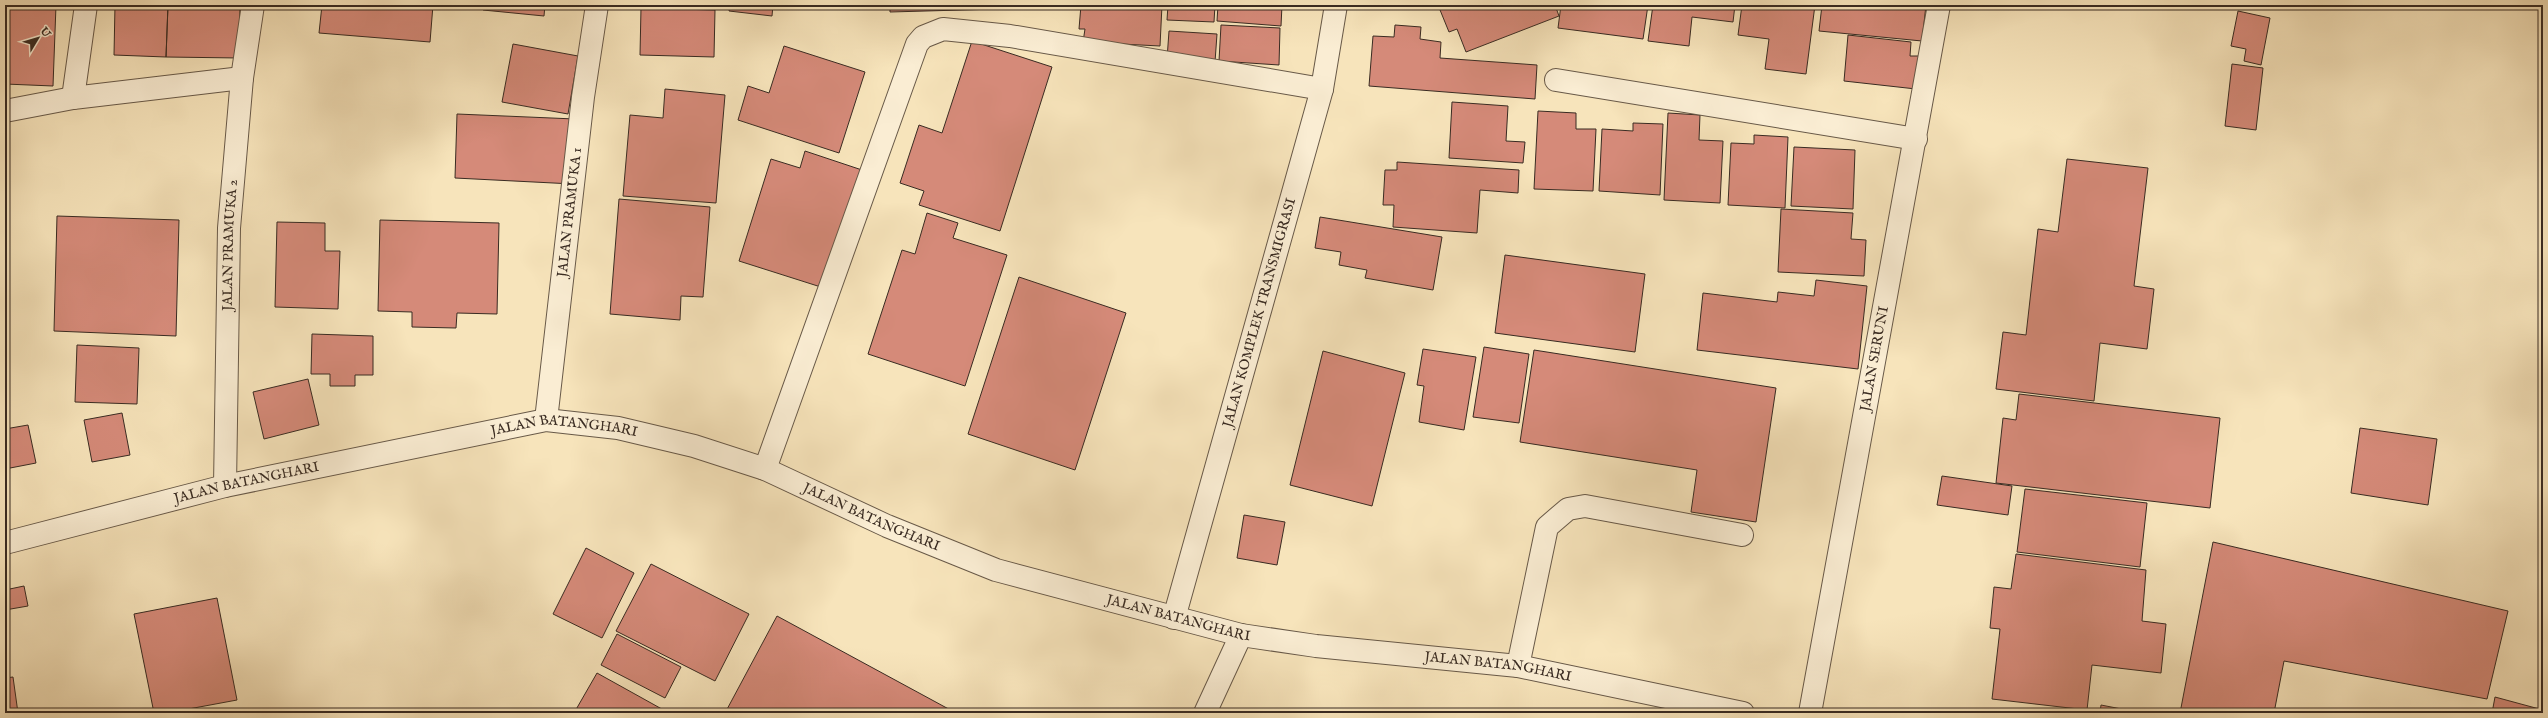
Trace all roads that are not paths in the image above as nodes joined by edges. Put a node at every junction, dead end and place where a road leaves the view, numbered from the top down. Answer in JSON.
{"nodes":[{"id":1,"x":86,"y":5,"type":"edge"},
{"id":2,"x":253,"y":5,"type":"edge"},
{"id":3,"x":597,"y":5,"type":"edge"},
{"id":4,"x":1336,"y":5,"type":"edge"},
{"id":5,"x":1940,"y":5,"type":"edge"},
{"id":6,"x":242,"y":78,"type":"junction"},
{"id":7,"x":1556,"y":80,"type":"dead end"},
{"id":8,"x":1322,"y":89,"type":"junction"},
{"id":9,"x":73,"y":98,"type":"junction"},
{"id":10,"x":5,"y":111,"type":"edge"},
{"id":11,"x":1916,"y":138,"type":"junction"},
{"id":12,"x":546,"y":420,"type":"junction"},
{"id":13,"x":765,"y":469,"type":"junction"},
{"id":14,"x":225,"y":486,"type":"junction"},
{"id":15,"x":1742,"y":535,"type":"dead end"},
{"id":16,"x":5,"y":542,"type":"edge"},
{"id":17,"x":1174,"y":618,"type":"junction"},
{"id":18,"x":1241,"y":635,"type":"junction"},
{"id":19,"x":1518,"y":666,"type":"junction"},
{"id":20,"x":1206,"y":713,"type":"edge"},
{"id":21,"x":1742,"y":713,"type":"edge"},
{"id":22,"x":1810,"y":713,"type":"edge"}],
"edges":[{"from":1,"to":9,"type":"street"},
{"from":2,"to":6,"type":"street","name":"JALAN PRAMUKA 2"},
{"from":3,"to":12,"type":"street","name":"JALAN PRAMUKA 1"},
{"from":4,"to":8,"type":"street","name":"JALAN KOMPLEK TRANSMIGRASI"},
{"from":5,"to":11,"type":"street","name":"JALAN SERUNI"},
{"from":6,"to":9,"type":"street"},
{"from":6,"to":14,"type":"street","name":"JALAN PRAMUKA 2"},
{"from":7,"to":11,"type":"street"},
{"from":8,"to":13,"type":"street"},
{"from":8,"to":17,"type":"street","name":"JALAN KOMPLEK TRANSMIGRASI"},
{"from":9,"to":10,"type":"street"},
{"from":11,"to":22,"type":"street","name":"JALAN SERUNI"},
{"from":12,"to":13,"type":"street","name":"JALAN BATANGHARI"},
{"from":12,"to":14,"type":"street","name":"JALAN BATANGHARI"},
{"from":13,"to":17,"type":"street","name":"JALAN BATANGHARI"},
{"from":14,"to":16,"type":"street","name":"JALAN BATANGHARI"},
{"from":15,"to":19,"type":"street"},
{"from":17,"to":18,"type":"street","name":"JALAN BATANGHARI"},
{"from":18,"to":19,"type":"street","name":"JALAN BATANGHARI"},
{"from":18,"to":20,"type":"street"},
{"from":19,"to":21,"type":"street","name":"JALAN BATANGHARI"}]}
